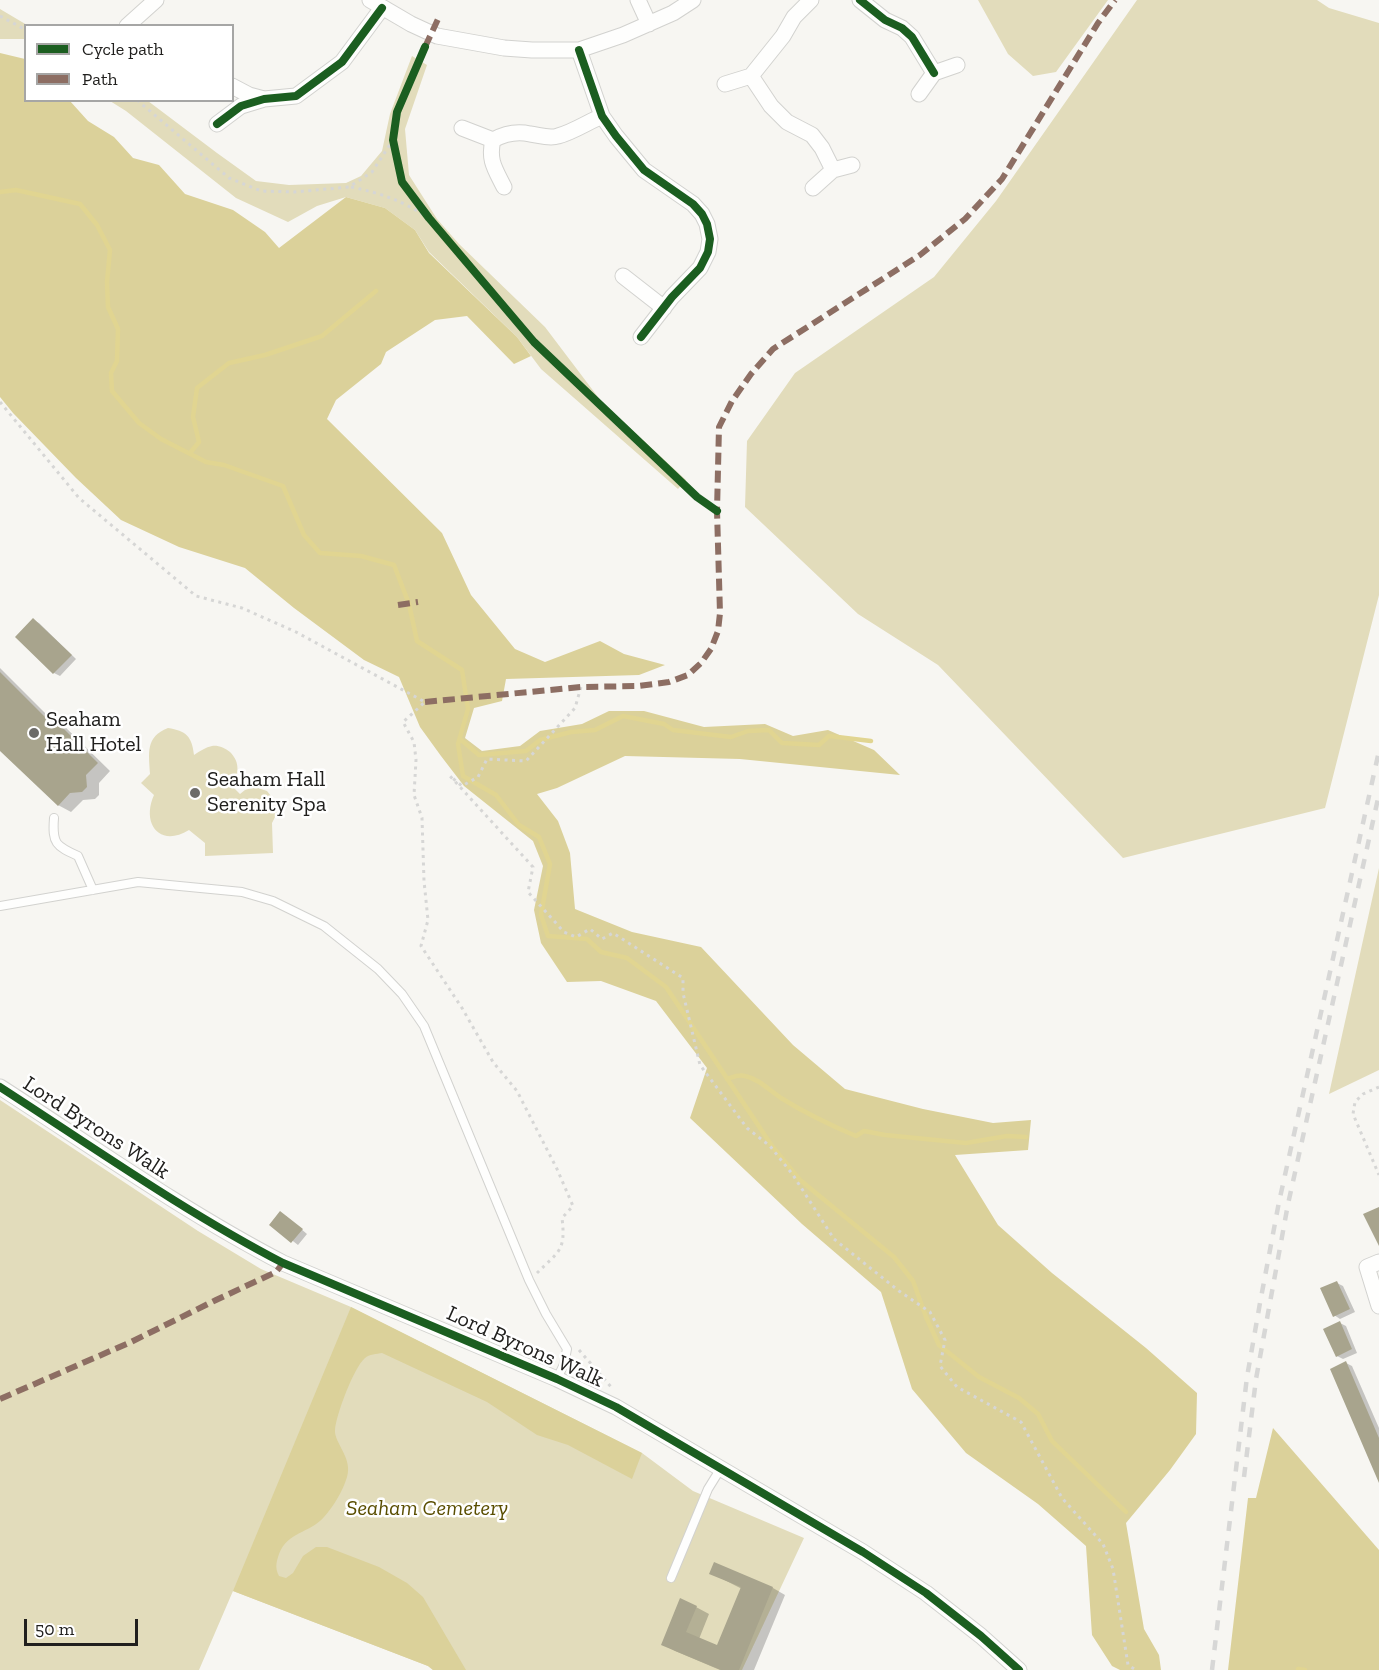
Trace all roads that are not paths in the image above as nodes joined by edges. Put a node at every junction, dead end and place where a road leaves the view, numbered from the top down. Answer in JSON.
{"nodes":[{"id":1,"x":156,"y":0,"type":"edge"},
{"id":2,"x":638,"y":0,"type":"edge"},
{"id":3,"x":693,"y":0,"type":"edge"},
{"id":4,"x":860,"y":0,"type":"edge"},
{"id":5,"x":802,"y":3,"type":"edge"},
{"id":6,"x":376,"y":4,"type":"edge"},
{"id":7,"x":129,"y":24,"type":"edge"},
{"id":8,"x":650,"y":24,"type":"junction"},
{"id":9,"x":579,"y":50,"type":"junction"},
{"id":10,"x":957,"y":65,"type":"dead end"},
{"id":11,"x":934,"y":74,"type":"junction"},
{"id":12,"x":751,"y":76,"type":"junction"},
{"id":13,"x":725,"y":84,"type":"dead end"},
{"id":14,"x":234,"y":87,"type":"edge"},
{"id":15,"x":919,"y":94,"type":"dead end"},
{"id":16,"x":264,"y":99,"type":"junction"},
{"id":17,"x":602,"y":116,"type":"junction"},
{"id":18,"x":217,"y":124,"type":"dead end"},
{"id":19,"x":462,"y":128,"type":"dead end"},
{"id":20,"x":493,"y":140,"type":"junction"},
{"id":21,"x":852,"y":165,"type":"dead end"},
{"id":22,"x":833,"y":170,"type":"junction"},
{"id":23,"x":504,"y":187,"type":"dead end"},
{"id":24,"x":813,"y":188,"type":"dead end"},
{"id":25,"x":623,"y":276,"type":"dead end"},
{"id":26,"x":664,"y":308,"type":"junction"},
{"id":27,"x":641,"y":337,"type":"dead end"},
{"id":28,"x":54,"y":818,"type":"dead end"},
{"id":29,"x":93,"y":890,"type":"junction"},
{"id":30,"x":0,"y":906,"type":"edge"},
{"id":31,"x":0,"y":1087,"type":"edge"},
{"id":32,"x":1379,"y":1262,"type":"edge"},
{"id":33,"x":1379,"y":1306,"type":"edge"},
{"id":34,"x":557,"y":1379,"type":"junction"},
{"id":35,"x":721,"y":1468,"type":"junction"},
{"id":36,"x":671,"y":1578,"type":"dead end"},
{"id":37,"x":1018,"y":1670,"type":"edge"}],
"edges":[{"from":1,"to":7,"type":"street"},
{"from":2,"to":8,"type":"street"},
{"from":3,"to":8,"type":"street"},
{"from":4,"to":11,"type":"street"},
{"from":5,"to":12,"type":"street"},
{"from":6,"to":9,"type":"street"},
{"from":6,"to":16,"type":"street"},
{"from":8,"to":9,"type":"street"},
{"from":9,"to":17,"type":"street"},
{"from":10,"to":11,"type":"street"},
{"from":11,"to":15,"type":"street"},
{"from":12,"to":13,"type":"street"},
{"from":12,"to":22,"type":"street"},
{"from":14,"to":16,"type":"street"},
{"from":16,"to":18,"type":"street"},
{"from":17,"to":20,"type":"street"},
{"from":17,"to":26,"type":"street"},
{"from":19,"to":20,"type":"street"},
{"from":20,"to":23,"type":"street"},
{"from":21,"to":22,"type":"street"},
{"from":22,"to":24,"type":"street"},
{"from":25,"to":26,"type":"street"},
{"from":26,"to":27,"type":"street"},
{"from":28,"to":29,"type":"lane"},
{"from":29,"to":30,"type":"lane"},
{"from":29,"to":34,"type":"lane"},
{"from":31,"to":34,"type":"street","name":"Lord Byrons Walk"},
{"from":32,"to":33,"type":"street"},
{"from":34,"to":35,"type":"street","name":"Lord Byrons Walk"},
{"from":35,"to":36,"type":"lane"},
{"from":35,"to":37,"type":"street","name":"Lord Byrons Walk"}]}
